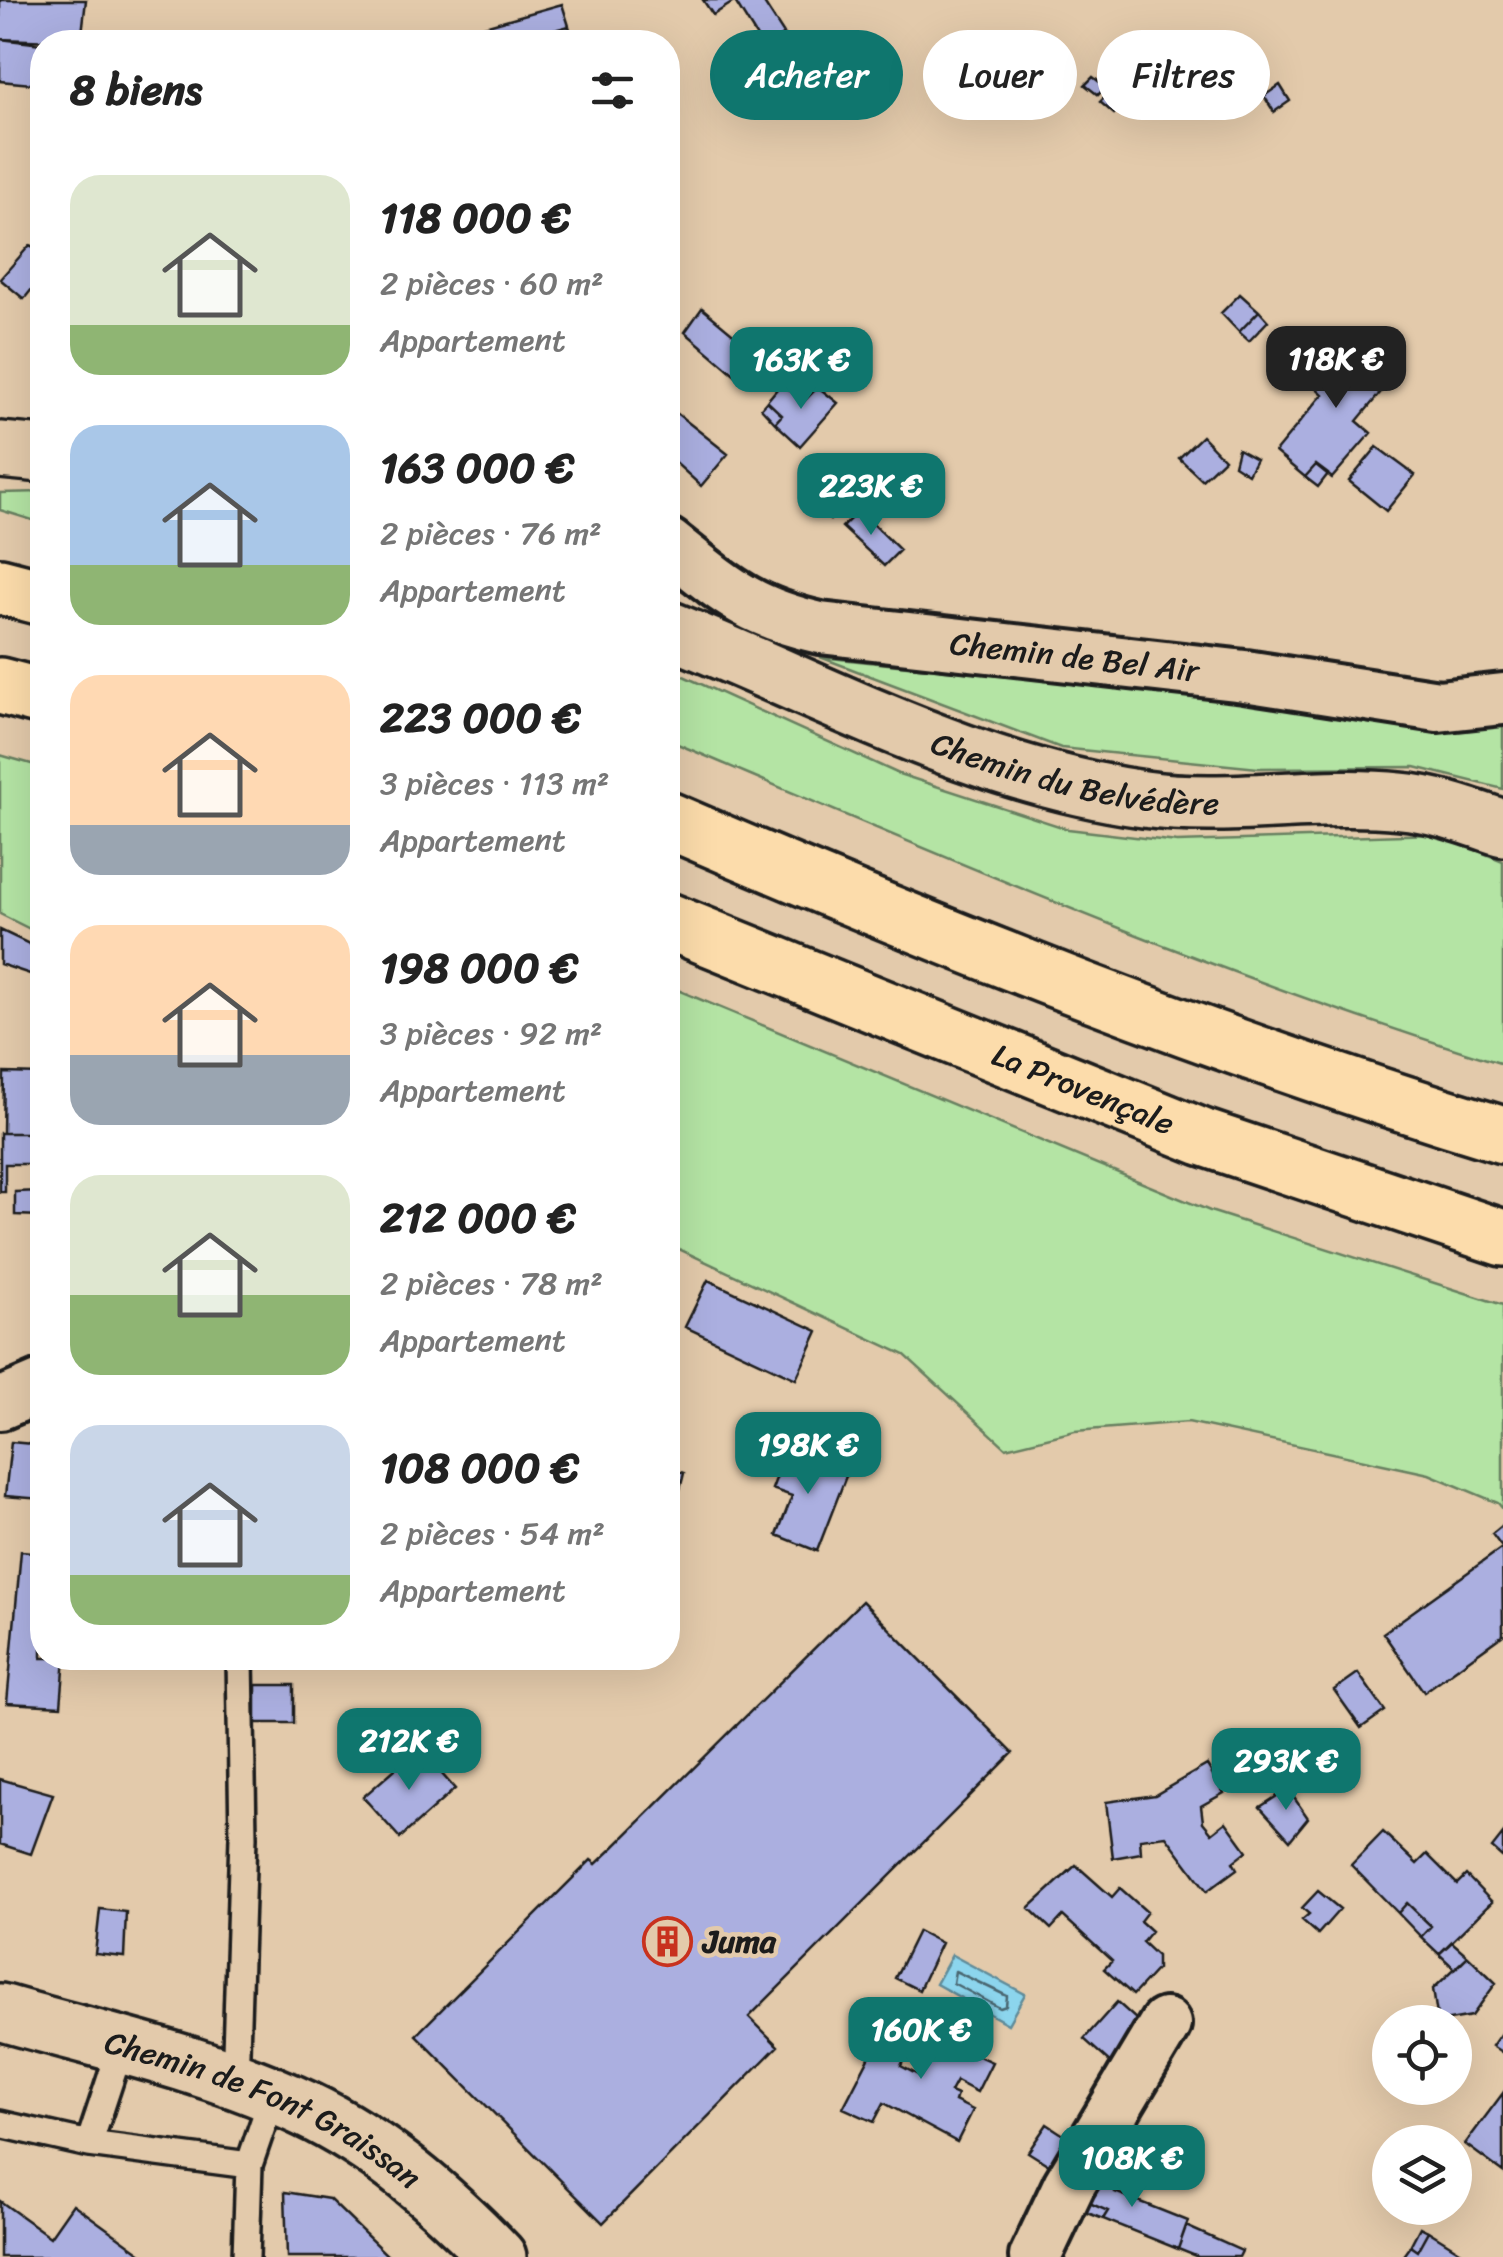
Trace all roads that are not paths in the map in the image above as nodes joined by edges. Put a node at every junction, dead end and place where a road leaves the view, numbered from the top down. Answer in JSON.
{"nodes":[{"id":1,"x":0,"y":450,"type":"edge"},
{"id":2,"x":30,"y":453,"type":"edge"},
{"id":3,"x":680,"y":553,"type":"edge"},
{"id":4,"x":0,"y":586,"type":"edge"},
{"id":5,"x":30,"y":594,"type":"edge"},
{"id":6,"x":680,"y":634,"type":"edge"},
{"id":7,"x":0,"y":686,"type":"edge"},
{"id":8,"x":30,"y":694,"type":"edge"},
{"id":9,"x":1503,"y":699,"type":"edge"},
{"id":10,"x":680,"y":825,"type":"edge"},
{"id":11,"x":1503,"y":828,"type":"edge"},
{"id":12,"x":680,"y":926,"type":"edge"},
{"id":13,"x":1503,"y":1136,"type":"edge"},
{"id":14,"x":1503,"y":1238,"type":"edge"},
{"id":15,"x":30,"y":1391,"type":"edge"},
{"id":16,"x":0,"y":1404,"type":"edge"},
{"id":17,"x":240,"y":1670,"type":"edge"},
{"id":18,"x":0,"y":2012,"type":"edge"},
{"id":19,"x":1164,"y":2024,"type":"dead end"},
{"id":20,"x":121,"y":2047,"type":"junction"},
{"id":21,"x":254,"y":2089,"type":"junction"},
{"id":22,"x":0,"y":2124,"type":"edge"},
{"id":23,"x":89,"y":2144,"type":"junction"},
{"id":24,"x":249,"y":2165,"type":"junction"},
{"id":25,"x":246,"y":2257,"type":"edge"},
{"id":26,"x":498,"y":2257,"type":"edge"},
{"id":27,"x":1034,"y":2257,"type":"edge"}],
"edges":[{"from":1,"to":2,"type":"street"},
{"from":3,"to":9,"type":"street","name":"Chemin de Bel Air"},
{"from":4,"to":5,"type":"highway"},
{"from":6,"to":11,"type":"street","name":"Chemin du Belvédère"},
{"from":7,"to":8,"type":"highway"},
{"from":10,"to":13,"type":"highway"},
{"from":12,"to":14,"type":"highway","name":"La Provençale"},
{"from":15,"to":16,"type":"street"},
{"from":17,"to":21,"type":"lane"},
{"from":18,"to":20,"type":"street","name":"Chemin de Font Graissan"},
{"from":19,"to":27,"type":"street"},
{"from":20,"to":21,"type":"street","name":"Chemin de Font Graissan"},
{"from":20,"to":23,"type":"lane"},
{"from":21,"to":24,"type":"lane"},
{"from":21,"to":26,"type":"street","name":"Chemin de Font Graissan"},
{"from":22,"to":23,"type":"lane"},
{"from":23,"to":24,"type":"lane"},
{"from":24,"to":25,"type":"lane"}]}
